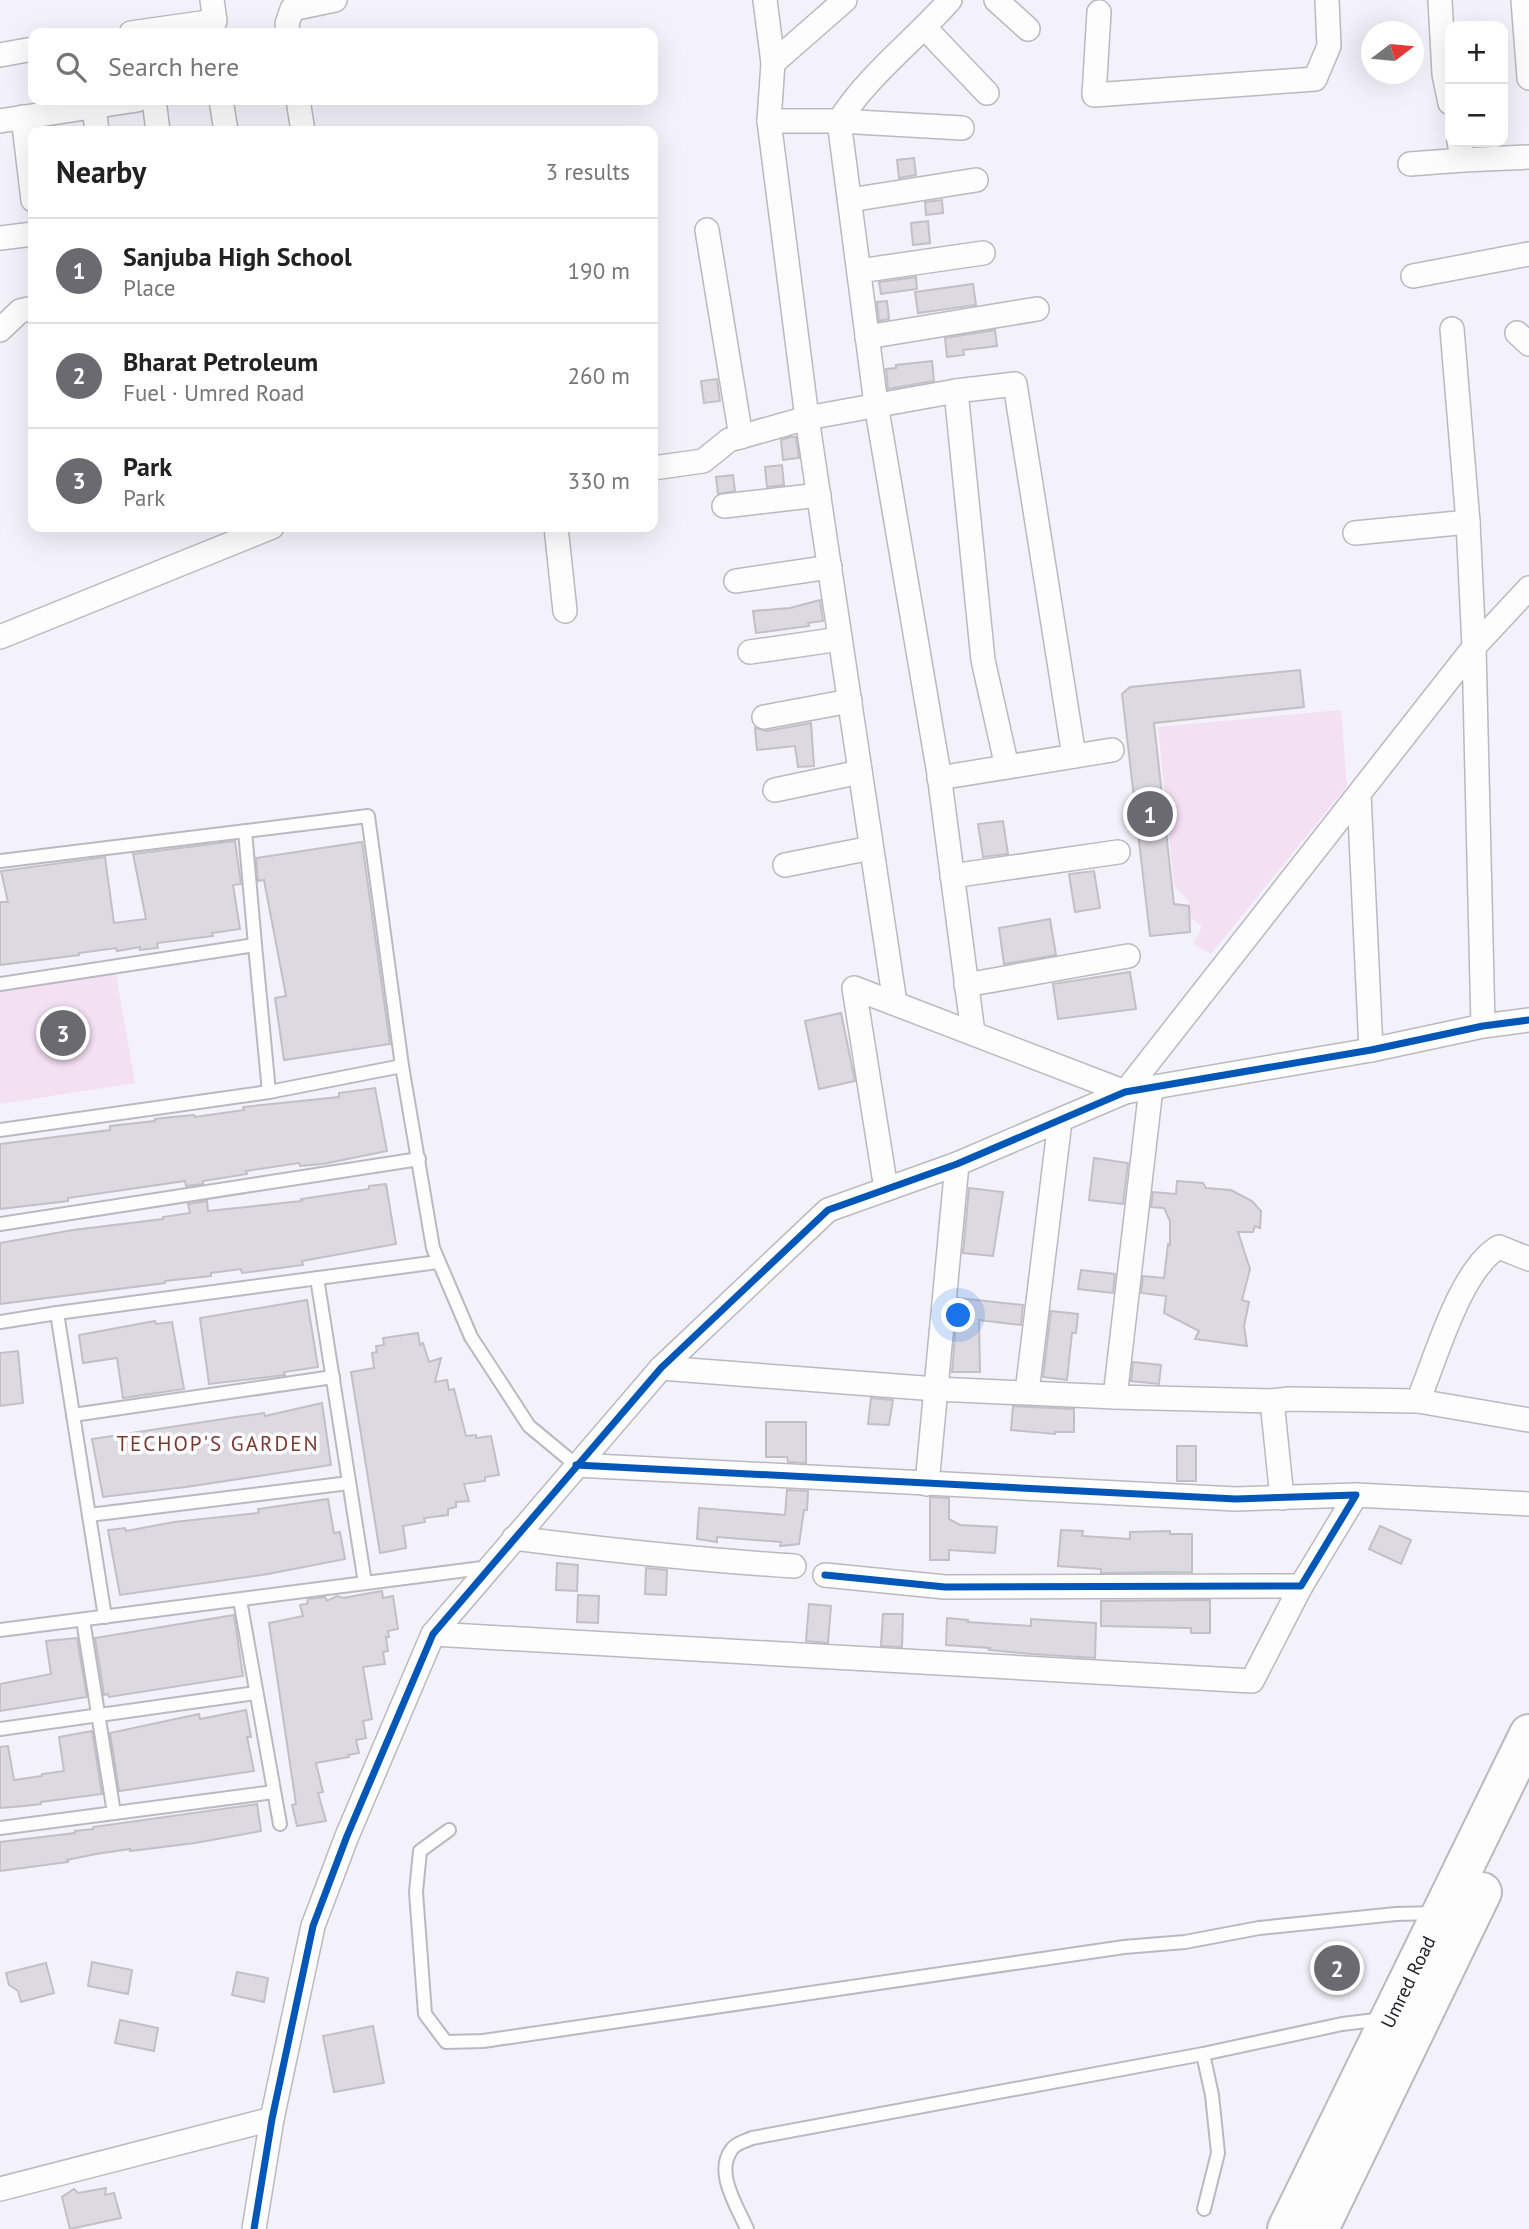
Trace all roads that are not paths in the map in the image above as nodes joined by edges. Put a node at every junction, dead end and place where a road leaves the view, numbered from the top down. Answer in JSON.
{"nodes":[{"id":1,"x":335,"y":0,"type":"edge"},
{"id":2,"x":765,"y":0,"type":"edge"},
{"id":3,"x":845,"y":0,"type":"edge"},
{"id":4,"x":950,"y":0,"type":"edge"},
{"id":5,"x":996,"y":0,"type":"edge"},
{"id":6,"x":1327,"y":0,"type":"edge"},
{"id":7,"x":1440,"y":0,"type":"edge"},
{"id":8,"x":1523,"y":0,"type":"edge"},
{"id":9,"x":1099,"y":12,"type":"dead end"},
{"id":10,"x":214,"y":18,"type":"edge"},
{"id":11,"x":159,"y":28,"type":"edge"},
{"id":12,"x":287,"y":28,"type":"edge"},
{"id":13,"x":925,"y":28,"type":"junction"},
{"id":14,"x":1028,"y":29,"type":"dead end"},
{"id":15,"x":28,"y":50,"type":"edge"},
{"id":16,"x":0,"y":55,"type":"edge"},
{"id":17,"x":773,"y":63,"type":"junction"},
{"id":18,"x":1529,"y":65,"type":"edge"},
{"id":19,"x":1446,"y":84,"type":"edge"},
{"id":20,"x":987,"y":93,"type":"dead end"},
{"id":21,"x":106,"y":105,"type":"edge"},
{"id":22,"x":155,"y":105,"type":"edge"},
{"id":23,"x":222,"y":105,"type":"edge"},
{"id":24,"x":301,"y":105,"type":"edge"},
{"id":25,"x":94,"y":107,"type":"junction"},
{"id":26,"x":23,"y":117,"type":"junction"},
{"id":27,"x":0,"y":121,"type":"edge"},
{"id":28,"x":769,"y":121,"type":"junction"},
{"id":29,"x":839,"y":121,"type":"junction"},
{"id":30,"x":96,"y":126,"type":"edge"},
{"id":31,"x":157,"y":126,"type":"edge"},
{"id":32,"x":225,"y":126,"type":"edge"},
{"id":33,"x":303,"y":126,"type":"edge"},
{"id":34,"x":962,"y":128,"type":"dead end"},
{"id":35,"x":1461,"y":151,"type":"edge"},
{"id":36,"x":1529,"y":157,"type":"edge"},
{"id":37,"x":28,"y":158,"type":"edge"},
{"id":38,"x":1410,"y":164,"type":"dead end"},
{"id":39,"x":976,"y":180,"type":"dead end"},
{"id":40,"x":849,"y":200,"type":"junction"},
{"id":41,"x":707,"y":230,"type":"dead end"},
{"id":42,"x":28,"y":235,"type":"edge"},
{"id":43,"x":0,"y":238,"type":"edge"},
{"id":44,"x":983,"y":253,"type":"dead end"},
{"id":45,"x":1529,"y":254,"type":"edge"},
{"id":46,"x":859,"y":271,"type":"junction"},
{"id":47,"x":1413,"y":276,"type":"dead end"},
{"id":48,"x":28,"y":309,"type":"edge"},
{"id":49,"x":1037,"y":309,"type":"dead end"},
{"id":50,"x":1452,"y":329,"type":"dead end"},
{"id":51,"x":0,"y":330,"type":"edge"},
{"id":52,"x":867,"y":337,"type":"junction"},
{"id":53,"x":956,"y":391,"type":"junction"},
{"id":54,"x":876,"y":404,"type":"junction"},
{"id":55,"x":807,"y":418,"type":"junction"},
{"id":56,"x":741,"y":437,"type":"junction"},
{"id":57,"x":658,"y":467,"type":"edge"},
{"id":58,"x":819,"y":495,"type":"junction"},
{"id":59,"x":724,"y":506,"type":"dead end"},
{"id":60,"x":1468,"y":522,"type":"junction"},
{"id":61,"x":260,"y":532,"type":"edge"},
{"id":62,"x":557,"y":532,"type":"edge"},
{"id":63,"x":1355,"y":533,"type":"dead end"},
{"id":64,"x":830,"y":566,"type":"junction"},
{"id":65,"x":736,"y":581,"type":"dead end"},
{"id":66,"x":1529,"y":588,"type":"edge"},
{"id":67,"x":565,"y":611,"type":"dead end"},
{"id":68,"x":0,"y":636,"type":"edge"},
{"id":69,"x":840,"y":639,"type":"junction"},
{"id":70,"x":1474,"y":648,"type":"junction"},
{"id":71,"x":750,"y":652,"type":"dead end"},
{"id":72,"x":850,"y":701,"type":"junction"},
{"id":73,"x":764,"y":717,"type":"dead end"},
{"id":74,"x":1112,"y":750,"type":"dead end"},
{"id":75,"x":1074,"y":756,"type":"junction"},
{"id":76,"x":1007,"y":767,"type":"junction"},
{"id":77,"x":860,"y":772,"type":"junction"},
{"id":78,"x":939,"y":778,"type":"junction"},
{"id":79,"x":775,"y":790,"type":"dead end"},
{"id":80,"x":1359,"y":794,"type":"junction"},
{"id":81,"x":245,"y":831,"type":"junction"},
{"id":82,"x":871,"y":848,"type":"junction"},
{"id":83,"x":1118,"y":852,"type":"dead end"},
{"id":84,"x":0,"y":861,"type":"edge"},
{"id":85,"x":785,"y":865,"type":"dead end"},
{"id":86,"x":952,"y":876,"type":"junction"},
{"id":87,"x":255,"y":945,"type":"junction"},
{"id":88,"x":1128,"y":956,"type":"dead end"},
{"id":89,"x":0,"y":984,"type":"edge"},
{"id":90,"x":966,"y":985,"type":"junction"},
{"id":91,"x":895,"y":1003,"type":"junction"},
{"id":92,"x":1529,"y":1020,"type":"edge"},
{"id":93,"x":1483,"y":1026,"type":"junction"},
{"id":94,"x":972,"y":1033,"type":"junction"},
{"id":95,"x":1371,"y":1051,"type":"junction"},
{"id":96,"x":402,"y":1066,"type":"junction"},
{"id":97,"x":1151,"y":1088,"type":"junction"},
{"id":98,"x":269,"y":1092,"type":"junction"},
{"id":99,"x":1125,"y":1092,"type":"junction"},
{"id":100,"x":1060,"y":1121,"type":"junction"},
{"id":101,"x":0,"y":1130,"type":"edge"},
{"id":102,"x":419,"y":1159,"type":"junction"},
{"id":103,"x":957,"y":1164,"type":"junction"},
{"id":104,"x":886,"y":1189,"type":"junction"},
{"id":105,"x":0,"y":1224,"type":"edge"},
{"id":106,"x":1529,"y":1259,"type":"edge"},
{"id":107,"x":438,"y":1262,"type":"junction"},
{"id":108,"x":317,"y":1278,"type":"junction"},
{"id":109,"x":57,"y":1313,"type":"junction"},
{"id":110,"x":0,"y":1322,"type":"edge"},
{"id":111,"x":661,"y":1368,"type":"junction"},
{"id":112,"x":333,"y":1377,"type":"junction"},
{"id":113,"x":936,"y":1389,"type":"junction"},
{"id":114,"x":1027,"y":1392,"type":"junction"},
{"id":115,"x":1115,"y":1397,"type":"junction"},
{"id":116,"x":1272,"y":1401,"type":"junction"},
{"id":117,"x":1418,"y":1401,"type":"junction"},
{"id":118,"x":73,"y":1415,"type":"junction"},
{"id":119,"x":1528,"y":1418,"type":"edge"},
{"id":120,"x":576,"y":1465,"type":"junction"},
{"id":121,"x":349,"y":1483,"type":"junction"},
{"id":122,"x":927,"y":1484,"type":"junction"},
{"id":123,"x":1356,"y":1494,"type":"junction"},
{"id":124,"x":1282,"y":1498,"type":"junction"},
{"id":125,"x":1529,"y":1504,"type":"edge"},
{"id":126,"x":89,"y":1515,"type":"junction"},
{"id":127,"x":514,"y":1538,"type":"junction"},
{"id":128,"x":794,"y":1566,"type":"dead end"},
{"id":129,"x":490,"y":1567,"type":"junction"},
{"id":130,"x":825,"y":1575,"type":"dead end"},
{"id":131,"x":365,"y":1583,"type":"junction"},
{"id":132,"x":1301,"y":1586,"type":"junction"},
{"id":133,"x":240,"y":1600,"type":"junction"},
{"id":134,"x":105,"y":1617,"type":"junction"},
{"id":135,"x":83,"y":1620,"type":"junction"},
{"id":136,"x":0,"y":1630,"type":"edge"},
{"id":137,"x":433,"y":1634,"type":"junction"},
{"id":138,"x":256,"y":1693,"type":"junction"},
{"id":139,"x":99,"y":1715,"type":"junction"},
{"id":140,"x":0,"y":1729,"type":"edge"},
{"id":141,"x":1529,"y":1734,"type":"edge"},
{"id":142,"x":274,"y":1792,"type":"junction"},
{"id":143,"x":1529,"y":1796,"type":"edge"},
{"id":144,"x":114,"y":1813,"type":"junction"},
{"id":145,"x":280,"y":1824,"type":"dead end"},
{"id":146,"x":0,"y":1828,"type":"edge"},
{"id":147,"x":449,"y":1830,"type":"dead end"},
{"id":148,"x":1443,"y":1913,"type":"junction"},
{"id":149,"x":1389,"y":2018,"type":"junction"},
{"id":150,"x":1203,"y":2054,"type":"junction"},
{"id":151,"x":272,"y":2119,"type":"junction"},
{"id":152,"x":0,"y":2189,"type":"edge"},
{"id":153,"x":1204,"y":2209,"type":"dead end"},
{"id":154,"x":254,"y":2229,"type":"edge"},
{"id":155,"x":747,"y":2229,"type":"edge"},
{"id":156,"x":1287,"y":2229,"type":"edge"},
{"id":157,"x":1319,"y":2229,"type":"edge"}],
"edges":[{"from":1,"to":12,"type":"street"},
{"from":2,"to":17,"type":"street"},
{"from":3,"to":17,"type":"street"},
{"from":4,"to":13,"type":"street"},
{"from":5,"to":14,"type":"street"},
{"from":6,"to":9,"type":"street"},
{"from":7,"to":19,"type":"street"},
{"from":8,"to":18,"type":"street"},
{"from":10,"to":11,"type":"street"},
{"from":13,"to":20,"type":"street"},
{"from":13,"to":29,"type":"street"},
{"from":15,"to":16,"type":"street"},
{"from":17,"to":28,"type":"street"},
{"from":21,"to":25,"type":"street"},
{"from":22,"to":31,"type":"street"},
{"from":23,"to":32,"type":"street"},
{"from":24,"to":33,"type":"street"},
{"from":25,"to":26,"type":"street"},
{"from":25,"to":30,"type":"street"},
{"from":26,"to":27,"type":"street"},
{"from":26,"to":37,"type":"street"},
{"from":28,"to":29,"type":"street"},
{"from":28,"to":55,"type":"street"},
{"from":29,"to":34,"type":"street"},
{"from":29,"to":40,"type":"street"},
{"from":35,"to":36,"type":"street"},
{"from":35,"to":38,"type":"street"},
{"from":39,"to":40,"type":"street"},
{"from":40,"to":46,"type":"street"},
{"from":41,"to":56,"type":"street"},
{"from":42,"to":43,"type":"street"},
{"from":44,"to":46,"type":"street"},
{"from":45,"to":47,"type":"street"},
{"from":46,"to":52,"type":"street"},
{"from":48,"to":51,"type":"street"},
{"from":49,"to":52,"type":"street"},
{"from":50,"to":60,"type":"street"},
{"from":52,"to":54,"type":"street"},
{"from":53,"to":54,"type":"street"},
{"from":53,"to":75,"type":"street"},
{"from":53,"to":76,"type":"street"},
{"from":54,"to":55,"type":"street"},
{"from":54,"to":78,"type":"street"},
{"from":55,"to":56,"type":"street"},
{"from":55,"to":58,"type":"street"},
{"from":56,"to":57,"type":"street"},
{"from":58,"to":59,"type":"street"},
{"from":58,"to":64,"type":"street"},
{"from":60,"to":63,"type":"street"},
{"from":60,"to":70,"type":"street"},
{"from":61,"to":68,"type":"street"},
{"from":62,"to":67,"type":"street"},
{"from":64,"to":65,"type":"street"},
{"from":64,"to":69,"type":"street"},
{"from":66,"to":70,"type":"street"},
{"from":69,"to":71,"type":"street"},
{"from":69,"to":72,"type":"street"},
{"from":70,"to":80,"type":"street"},
{"from":70,"to":93,"type":"street"},
{"from":72,"to":73,"type":"street"},
{"from":72,"to":77,"type":"street"},
{"from":74,"to":75,"type":"street"},
{"from":75,"to":76,"type":"street"},
{"from":76,"to":78,"type":"street"},
{"from":77,"to":79,"type":"street"},
{"from":77,"to":82,"type":"street"},
{"from":78,"to":86,"type":"street"},
{"from":80,"to":95,"type":"street"},
{"from":80,"to":99,"type":"street"},
{"from":81,"to":84,"type":"lane"},
{"from":81,"to":87,"type":"lane"},
{"from":81,"to":96,"type":"lane"},
{"from":82,"to":85,"type":"street"},
{"from":82,"to":91,"type":"street"},
{"from":83,"to":86,"type":"street"},
{"from":86,"to":90,"type":"street"},
{"from":87,"to":89,"type":"lane"},
{"from":87,"to":98,"type":"lane"},
{"from":88,"to":90,"type":"street"},
{"from":90,"to":94,"type":"street"},
{"from":91,"to":94,"type":"street"},
{"from":91,"to":104,"type":"street"},
{"from":92,"to":93,"type":"street"},
{"from":93,"to":95,"type":"street"},
{"from":94,"to":99,"type":"street"},
{"from":95,"to":97,"type":"street"},
{"from":96,"to":98,"type":"lane"},
{"from":96,"to":102,"type":"lane"},
{"from":97,"to":99,"type":"street"},
{"from":97,"to":115,"type":"street"},
{"from":98,"to":101,"type":"lane"},
{"from":99,"to":100,"type":"street"},
{"from":100,"to":103,"type":"street"},
{"from":100,"to":114,"type":"street"},
{"from":102,"to":105,"type":"lane"},
{"from":102,"to":107,"type":"lane"},
{"from":103,"to":104,"type":"street"},
{"from":103,"to":113,"type":"street"},
{"from":104,"to":111,"type":"street"},
{"from":106,"to":117,"type":"street"},
{"from":107,"to":108,"type":"lane"},
{"from":107,"to":120,"type":"lane"},
{"from":108,"to":109,"type":"lane"},
{"from":108,"to":112,"type":"lane"},
{"from":109,"to":110,"type":"lane"},
{"from":109,"to":118,"type":"lane"},
{"from":111,"to":113,"type":"street"},
{"from":111,"to":120,"type":"street"},
{"from":112,"to":118,"type":"lane"},
{"from":112,"to":121,"type":"lane"},
{"from":113,"to":114,"type":"street"},
{"from":113,"to":122,"type":"street"},
{"from":114,"to":115,"type":"street"},
{"from":115,"to":116,"type":"street"},
{"from":116,"to":117,"type":"street"},
{"from":116,"to":124,"type":"street"},
{"from":117,"to":119,"type":"street"},
{"from":118,"to":126,"type":"lane"},
{"from":120,"to":122,"type":"street"},
{"from":120,"to":127,"type":"street"},
{"from":121,"to":126,"type":"lane"},
{"from":121,"to":131,"type":"lane"},
{"from":122,"to":124,"type":"street"},
{"from":123,"to":124,"type":"street"},
{"from":123,"to":125,"type":"street"},
{"from":123,"to":132,"type":"street"},
{"from":126,"to":134,"type":"lane"},
{"from":127,"to":128,"type":"street"},
{"from":127,"to":129,"type":"street"},
{"from":129,"to":131,"type":"lane"},
{"from":129,"to":137,"type":"street"},
{"from":130,"to":132,"type":"street"},
{"from":131,"to":133,"type":"lane"},
{"from":132,"to":137,"type":"street"},
{"from":133,"to":134,"type":"lane"},
{"from":133,"to":138,"type":"lane"},
{"from":134,"to":135,"type":"lane"},
{"from":135,"to":136,"type":"lane"},
{"from":135,"to":139,"type":"lane"},
{"from":137,"to":151,"type":"street"},
{"from":138,"to":139,"type":"lane"},
{"from":138,"to":142,"type":"lane"},
{"from":139,"to":140,"type":"lane"},
{"from":139,"to":144,"type":"lane"},
{"from":141,"to":148,"type":"highway","name":"Umred Road"},
{"from":142,"to":144,"type":"lane"},
{"from":142,"to":145,"type":"lane"},
{"from":143,"to":157,"type":"highway"},
{"from":144,"to":146,"type":"lane"},
{"from":147,"to":148,"type":"lane"},
{"from":148,"to":149,"type":"highway","name":"Umred Road"},
{"from":149,"to":150,"type":"lane"},
{"from":149,"to":156,"type":"highway","name":"Umred Road"},
{"from":150,"to":153,"type":"lane"},
{"from":150,"to":155,"type":"lane"},
{"from":151,"to":152,"type":"street"},
{"from":151,"to":154,"type":"street"}]}
